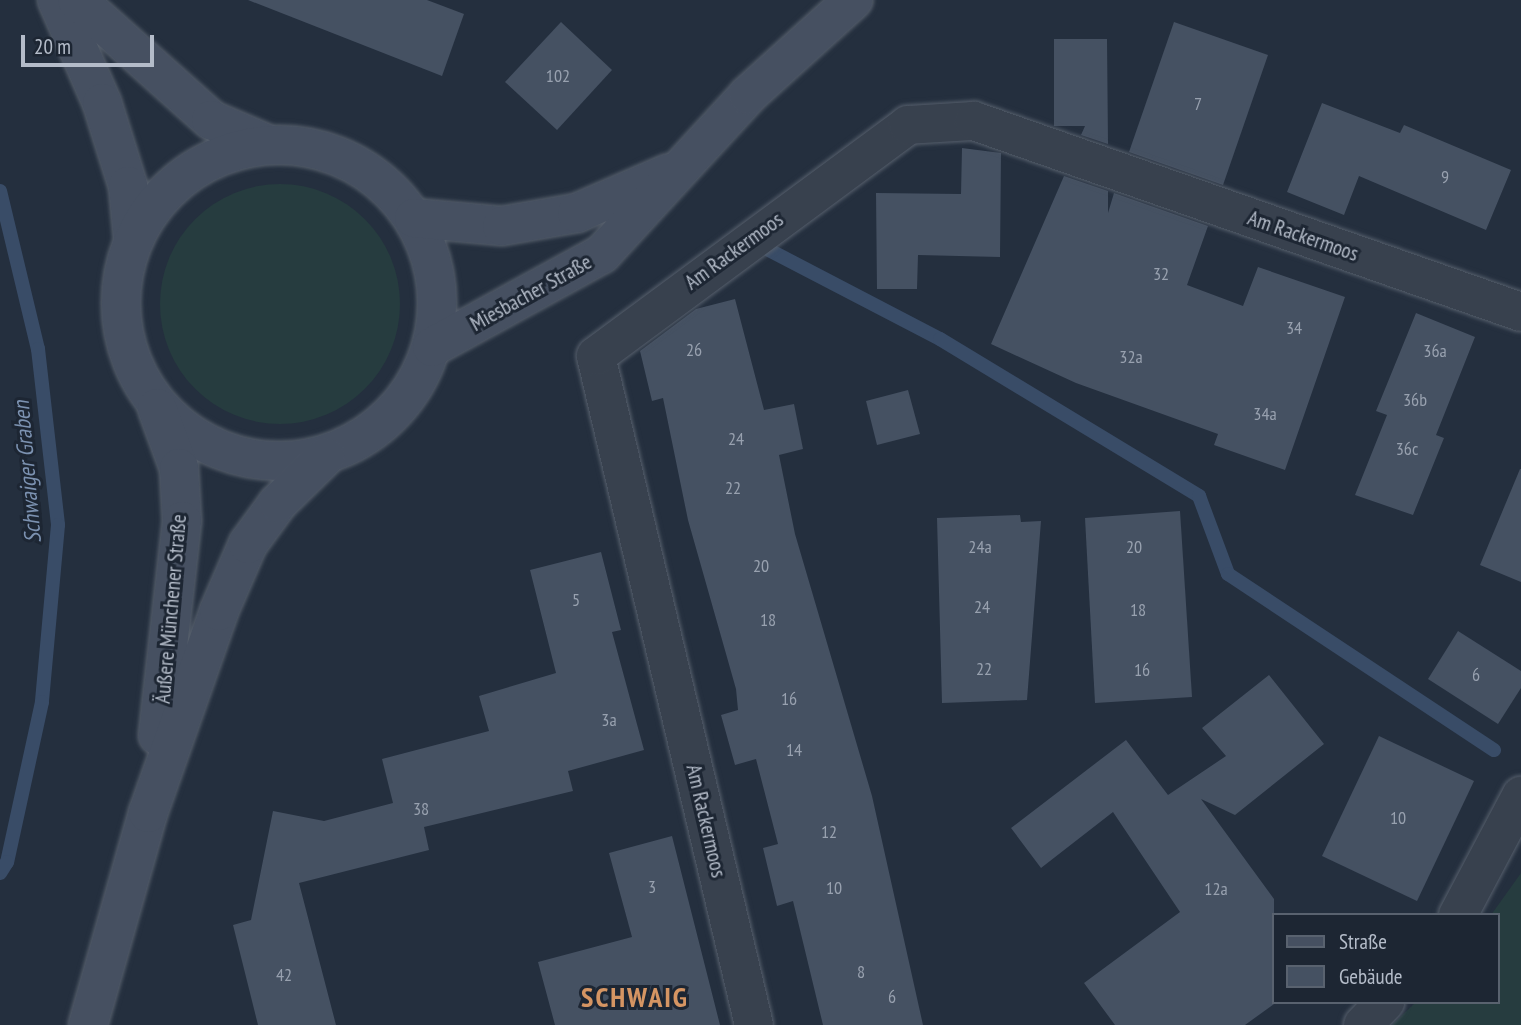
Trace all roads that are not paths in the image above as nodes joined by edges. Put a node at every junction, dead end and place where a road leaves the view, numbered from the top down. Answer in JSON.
{"nodes":[{"id":1,"x":57,"y":0,"type":"edge"},
{"id":2,"x":77,"y":0,"type":"edge"},
{"id":3,"x":853,"y":0,"type":"edge"},
{"id":4,"x":265,"y":144,"type":"junction"},
{"id":5,"x":680,"y":168,"type":"junction"},
{"id":6,"x":414,"y":218,"type":"junction"},
{"id":7,"x":133,"y":238,"type":"junction"},
{"id":8,"x":1521,"y":312,"type":"edge"},
{"id":9,"x":432,"y":347,"type":"junction"},
{"id":10,"x":157,"y":408,"type":"junction"},
{"id":11,"x":325,"y":457,"type":"junction"},
{"id":12,"x":1521,"y":796,"type":"edge"},
{"id":13,"x":148,"y":813,"type":"junction"},
{"id":14,"x":1459,"y":913,"type":"edge"},
{"id":15,"x":1383,"y":1004,"type":"edge"},
{"id":16,"x":88,"y":1025,"type":"edge"},
{"id":17,"x":754,"y":1025,"type":"edge"},
{"id":18,"x":1363,"y":1025,"type":"edge"}],
"edges":[{"from":1,"to":7,"type":"main road"},
{"from":2,"to":4,"type":"main road"},
{"from":3,"to":5,"type":"main road","name":"Miesbacher Straße"},
{"from":4,"to":6,"type":"main road"},
{"from":4,"to":7,"type":"main road"},
{"from":5,"to":6,"type":"main road","name":"Miesbacher Straße"},
{"from":5,"to":9,"type":"main road","name":"Miesbacher Straße"},
{"from":6,"to":9,"type":"main road"},
{"from":7,"to":10,"type":"main road","name":"Äußere Münchener Straße"},
{"from":8,"to":17,"type":"street","name":"Am Rackermoos"},
{"from":9,"to":11,"type":"main road"},
{"from":10,"to":11,"type":"main road"},
{"from":10,"to":13,"type":"main road","name":"Äußere Münchener Straße"},
{"from":11,"to":13,"type":"main road","name":"Äußere Münchener Straße"},
{"from":12,"to":14,"type":"street"},
{"from":13,"to":16,"type":"main road","name":"Äußere Münchener Straße"},
{"from":15,"to":18,"type":"street"}]}
